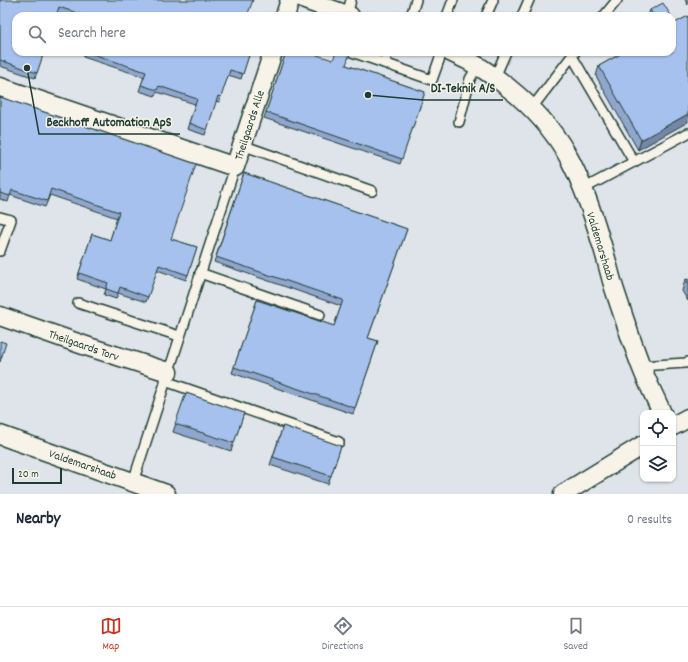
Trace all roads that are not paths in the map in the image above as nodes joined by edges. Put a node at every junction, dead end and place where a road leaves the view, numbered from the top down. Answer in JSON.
{"nodes":[{"id":1,"x":290,"y":0,"type":"edge"},
{"id":2,"x":305,"y":0,"type":"edge"},
{"id":3,"x":416,"y":0,"type":"edge"},
{"id":4,"x":453,"y":0,"type":"edge"},
{"id":5,"x":493,"y":0,"type":"edge"},
{"id":6,"x":529,"y":0,"type":"edge"},
{"id":7,"x":617,"y":0,"type":"edge"},
{"id":8,"x":349,"y":10,"type":"edge"},
{"id":9,"x":286,"y":12,"type":"edge"},
{"id":10,"x":412,"y":12,"type":"edge"},
{"id":11,"x":448,"y":12,"type":"edge"},
{"id":12,"x":488,"y":12,"type":"edge"},
{"id":13,"x":524,"y":12,"type":"edge"},
{"id":14,"x":607,"y":12,"type":"edge"},
{"id":15,"x":272,"y":56,"type":"edge"},
{"id":16,"x":364,"y":56,"type":"edge"},
{"id":17,"x":387,"y":56,"type":"edge"},
{"id":18,"x":441,"y":56,"type":"edge"},
{"id":19,"x":504,"y":56,"type":"edge"},
{"id":20,"x":572,"y":56,"type":"edge"},
{"id":21,"x":575,"y":56,"type":"edge"},
{"id":22,"x":471,"y":59,"type":"edge"},
{"id":23,"x":384,"y":63,"type":"junction"},
{"id":24,"x":495,"y":77,"type":"junction"},
{"id":25,"x":0,"y":87,"type":"edge"},
{"id":26,"x":530,"y":108,"type":"junction"},
{"id":27,"x":459,"y":122,"type":"dead end"},
{"id":28,"x":688,"y":133,"type":"edge"},
{"id":29,"x":242,"y":145,"type":"junction"},
{"id":30,"x":634,"y":162,"type":"junction"},
{"id":31,"x":235,"y":167,"type":"junction"},
{"id":32,"x":583,"y":189,"type":"junction"},
{"id":33,"x":372,"y":191,"type":"dead end"},
{"id":34,"x":0,"y":217,"type":"edge"},
{"id":35,"x":0,"y":251,"type":"edge"},
{"id":36,"x":200,"y":273,"type":"junction"},
{"id":37,"x":78,"y":303,"type":"dead end"},
{"id":38,"x":320,"y":315,"type":"dead end"},
{"id":39,"x":0,"y":316,"type":"edge"},
{"id":40,"x":179,"y":336,"type":"junction"},
{"id":41,"x":688,"y":362,"type":"edge"},
{"id":42,"x":641,"y":366,"type":"junction"},
{"id":43,"x":166,"y":377,"type":"junction"},
{"id":44,"x":661,"y":410,"type":"edge"},
{"id":45,"x":688,"y":418,"type":"edge"},
{"id":46,"x":676,"y":424,"type":"edge"},
{"id":47,"x":0,"y":435,"type":"edge"},
{"id":48,"x":339,"y":442,"type":"dead end"},
{"id":49,"x":641,"y":446,"type":"edge"},
{"id":50,"x":133,"y":482,"type":"junction"},
{"id":51,"x":166,"y":494,"type":"edge"},
{"id":52,"x":563,"y":494,"type":"edge"}],
"edges":[{"from":1,"to":9,"type":"street"},
{"from":2,"to":8,"type":"street"},
{"from":3,"to":10,"type":"lane"},
{"from":4,"to":11,"type":"lane"},
{"from":5,"to":12,"type":"lane"},
{"from":6,"to":13,"type":"lane"},
{"from":7,"to":14,"type":"lane"},
{"from":15,"to":29,"type":"street","name":"Theilgaards Alle"},
{"from":16,"to":23,"type":"lane"},
{"from":17,"to":23,"type":"lane"},
{"from":18,"to":23,"type":"lane"},
{"from":19,"to":24,"type":"lane"},
{"from":20,"to":26,"type":"lane"},
{"from":21,"to":30,"type":"lane"},
{"from":22,"to":24,"type":"street","name":"Valdemarshaab"},
{"from":22,"to":27,"type":"lane"},
{"from":24,"to":26,"type":"street","name":"Valdemarshaab"},
{"from":25,"to":31,"type":"street","name":"Theilgaards Alle"},
{"from":26,"to":32,"type":"street","name":"Valdemarshaab"},
{"from":28,"to":30,"type":"lane"},
{"from":29,"to":31,"type":"street","name":"Theilgaards Alle"},
{"from":29,"to":33,"type":"lane"},
{"from":30,"to":32,"type":"lane"},
{"from":31,"to":36,"type":"lane"},
{"from":32,"to":42,"type":"street","name":"Valdemarshaab"},
{"from":34,"to":35,"type":"lane"},
{"from":36,"to":38,"type":"lane"},
{"from":36,"to":40,"type":"lane"},
{"from":37,"to":40,"type":"lane"},
{"from":39,"to":43,"type":"street","name":"Theilgaards Torv"},
{"from":40,"to":43,"type":"lane"},
{"from":41,"to":42,"type":"lane"},
{"from":42,"to":44,"type":"street","name":"Valdemarshaab"},
{"from":43,"to":48,"type":"lane"},
{"from":43,"to":50,"type":"lane"},
{"from":45,"to":46,"type":"street"},
{"from":47,"to":50,"type":"street","name":"Valdemarshaab"},
{"from":49,"to":52,"type":"street"},
{"from":50,"to":51,"type":"street","name":"Valdemarshaab"}]}
